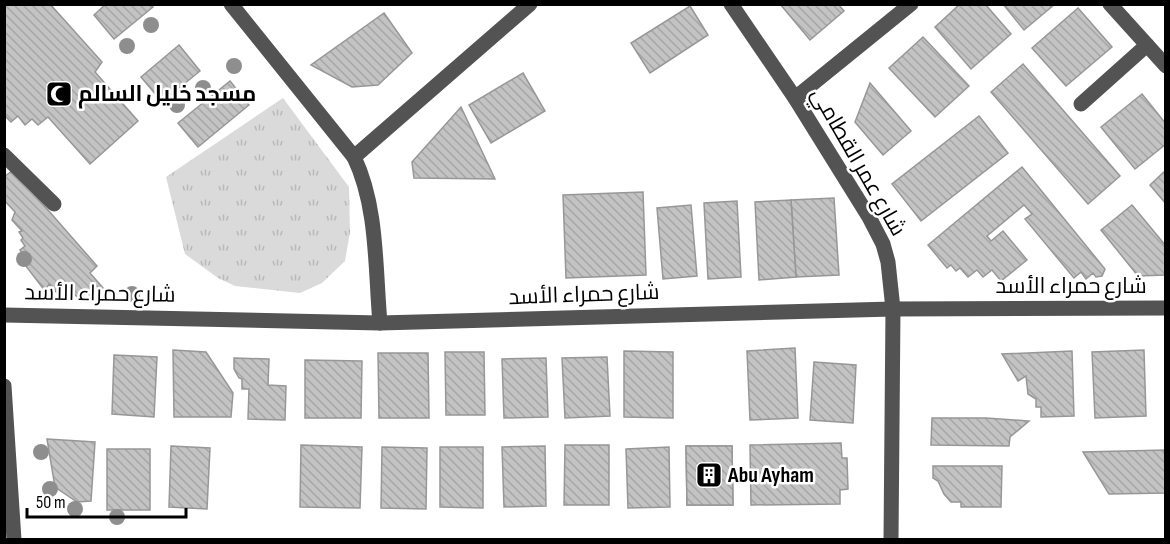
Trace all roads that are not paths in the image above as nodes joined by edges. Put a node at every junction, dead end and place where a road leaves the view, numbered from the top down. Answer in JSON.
{"nodes":[{"id":1,"x":231,"y":4,"type":"edge"},
{"id":2,"x":731,"y":4,"type":"edge"},
{"id":3,"x":911,"y":4,"type":"edge"},
{"id":4,"x":1110,"y":4,"type":"edge"},
{"id":5,"x":525,"y":6,"type":"edge"},
{"id":6,"x":1147,"y":45,"type":"junction"},
{"id":7,"x":1166,"y":66,"type":"edge"},
{"id":8,"x":795,"y":98,"type":"junction"},
{"id":9,"x":1081,"y":104,"type":"dead end"},
{"id":10,"x":4,"y":155,"type":"edge"},
{"id":11,"x":354,"y":157,"type":"junction"},
{"id":12,"x":54,"y":204,"type":"dead end"},
{"id":13,"x":1166,"y":308,"type":"edge"},
{"id":14,"x":893,"y":309,"type":"junction"},
{"id":15,"x":4,"y":315,"type":"edge"},
{"id":16,"x":380,"y":323,"type":"junction"},
{"id":17,"x":4,"y":386,"type":"edge"},
{"id":18,"x":14,"y":540,"type":"edge"},
{"id":19,"x":891,"y":540,"type":"edge"}],
"edges":[{"from":1,"to":11,"type":"street"},
{"from":2,"to":8,"type":"street","name":"شارع عمر القطامي"},
{"from":3,"to":8,"type":"street"},
{"from":4,"to":6,"type":"street"},
{"from":5,"to":11,"type":"street"},
{"from":6,"to":7,"type":"street"},
{"from":6,"to":9,"type":"street"},
{"from":8,"to":14,"type":"street","name":"شارع عمر القطامي"},
{"from":10,"to":12,"type":"street"},
{"from":11,"to":16,"type":"street"},
{"from":13,"to":14,"type":"street","name":"شارع حمراء الأسد"},
{"from":14,"to":16,"type":"street","name":"شارع حمراء الأسد"},
{"from":14,"to":19,"type":"street","name":"شارع عمر القطامي"},
{"from":15,"to":16,"type":"street","name":"شارع حمراء الأسد"},
{"from":17,"to":18,"type":"street"}]}
